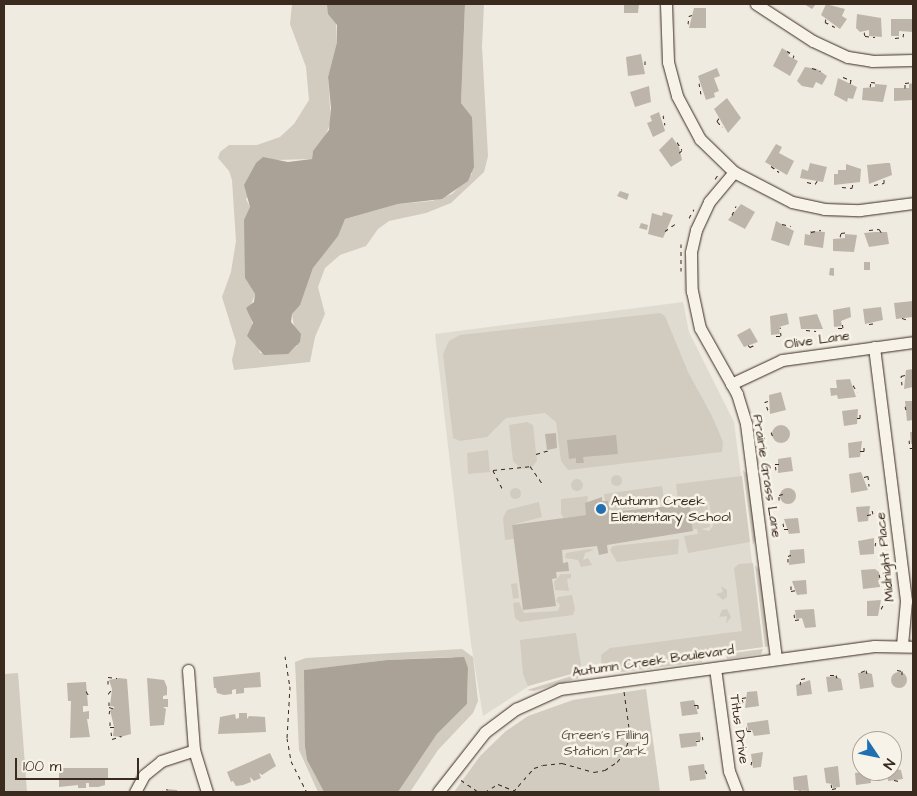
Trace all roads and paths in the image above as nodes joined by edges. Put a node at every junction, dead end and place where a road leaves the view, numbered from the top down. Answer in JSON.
{"nodes":[{"id":1,"x":666,"y":4,"type":"edge"},
{"id":2,"x":756,"y":4,"type":"edge"},
{"id":3,"x":799,"y":4,"type":"edge"},
{"id":4,"x":804,"y":4,"type":"edge"},
{"id":5,"x":692,"y":15,"type":"dead end"},
{"id":6,"x":826,"y":19,"type":"dead end"},
{"id":7,"x":688,"y":24,"type":"dead end"},
{"id":8,"x":835,"y":27,"type":"dead end"},
{"id":9,"x":904,"y":31,"type":"dead end"},
{"id":10,"x":864,"y":32,"type":"dead end"},
{"id":11,"x":875,"y":38,"type":"dead end"},
{"id":12,"x":895,"y":38,"type":"dead end"},
{"id":13,"x":787,"y":51,"type":"dead end"},
{"id":14,"x":793,"y":58,"type":"dead end"},
{"id":15,"x":913,"y":60,"type":"edge"},
{"id":16,"x":645,"y":61,"type":"dead end"},
{"id":17,"x":646,"y":66,"type":"dead end"},
{"id":18,"x":812,"y":68,"type":"dead end"},
{"id":19,"x":821,"y":71,"type":"dead end"},
{"id":20,"x":843,"y":77,"type":"dead end"},
{"id":21,"x":913,"y":82,"type":"edge"},
{"id":22,"x":699,"y":83,"type":"dead end"},
{"id":23,"x":879,"y":83,"type":"dead end"},
{"id":24,"x":850,"y":84,"type":"dead end"},
{"id":25,"x":870,"y":87,"type":"dead end"},
{"id":26,"x":905,"y":88,"type":"dead end"},
{"id":27,"x":702,"y":94,"type":"dead end"},
{"id":28,"x":663,"y":115,"type":"dead end"},
{"id":29,"x":719,"y":118,"type":"dead end"},
{"id":30,"x":664,"y":125,"type":"dead end"},
{"id":31,"x":722,"y":127,"type":"dead end"},
{"id":32,"x":677,"y":142,"type":"dead end"},
{"id":33,"x":679,"y":153,"type":"dead end"},
{"id":34,"x":771,"y":166,"type":"dead end"},
{"id":35,"x":734,"y":172,"type":"junction"},
{"id":36,"x":779,"y":172,"type":"dead end"},
{"id":37,"x":884,"y":177,"type":"dead end"},
{"id":38,"x":817,"y":181,"type":"dead end"},
{"id":39,"x":807,"y":182,"type":"dead end"},
{"id":40,"x":853,"y":183,"type":"dead end"},
{"id":41,"x":874,"y":185,"type":"dead end"},
{"id":42,"x":842,"y":187,"type":"dead end"},
{"id":43,"x":913,"y":203,"type":"edge"},
{"id":44,"x":736,"y":206,"type":"dead end"},
{"id":45,"x":732,"y":215,"type":"dead end"},
{"id":46,"x":676,"y":224,"type":"dead end"},
{"id":47,"x":782,"y":224,"type":"dead end"},
{"id":48,"x":791,"y":226,"type":"dead end"},
{"id":49,"x":821,"y":230,"type":"dead end"},
{"id":50,"x":869,"y":230,"type":"dead end"},
{"id":51,"x":665,"y":231,"type":"dead end"},
{"id":52,"x":812,"y":232,"type":"dead end"},
{"id":53,"x":849,"y":232,"type":"dead end"},
{"id":54,"x":880,"y":232,"type":"dead end"},
{"id":55,"x":840,"y":237,"type":"dead end"},
{"id":56,"x":902,"y":318,"type":"dead end"},
{"id":57,"x":908,"y":320,"type":"dead end"},
{"id":58,"x":842,"y":321,"type":"dead end"},
{"id":59,"x":877,"y":322,"type":"dead end"},
{"id":60,"x":869,"y":324,"type":"dead end"},
{"id":61,"x":780,"y":327,"type":"dead end"},
{"id":62,"x":838,"y":328,"type":"dead end"},
{"id":63,"x":806,"y":330,"type":"dead end"},
{"id":64,"x":816,"y":331,"type":"dead end"},
{"id":65,"x":776,"y":336,"type":"dead end"},
{"id":66,"x":913,"y":342,"type":"edge"},
{"id":67,"x":748,"y":345,"type":"dead end"},
{"id":68,"x":754,"y":345,"type":"dead end"},
{"id":69,"x":874,"y":347,"type":"junction"},
{"id":70,"x":905,"y":375,"type":"dead end"},
{"id":71,"x":731,"y":384,"type":"junction"},
{"id":72,"x":854,"y":385,"type":"dead end"},
{"id":73,"x":902,"y":385,"type":"dead end"},
{"id":74,"x":857,"y":392,"type":"dead end"},
{"id":75,"x":768,"y":401,"type":"dead end"},
{"id":76,"x":905,"y":406,"type":"dead end"},
{"id":77,"x":768,"y":410,"type":"dead end"},
{"id":78,"x":906,"y":410,"type":"dead end"},
{"id":79,"x":860,"y":413,"type":"dead end"},
{"id":80,"x":857,"y":418,"type":"dead end"},
{"id":81,"x":771,"y":432,"type":"dead end"},
{"id":82,"x":773,"y":437,"type":"dead end"},
{"id":83,"x":909,"y":440,"type":"dead end"},
{"id":84,"x":864,"y":446,"type":"dead end"},
{"id":85,"x":913,"y":448,"type":"edge"},
{"id":86,"x":550,"y":450,"type":"dead end"},
{"id":87,"x":860,"y":451,"type":"dead end"},
{"id":88,"x":536,"y":454,"type":"dead end"},
{"id":89,"x":779,"y":464,"type":"dead end"},
{"id":90,"x":776,"y":470,"type":"dead end"},
{"id":91,"x":913,"y":471,"type":"edge"},
{"id":92,"x":913,"y":474,"type":"edge"},
{"id":93,"x":864,"y":477,"type":"dead end"},
{"id":94,"x":542,"y":484,"type":"dead end"},
{"id":95,"x":869,"y":486,"type":"dead end"},
{"id":96,"x":502,"y":488,"type":"dead end"},
{"id":97,"x":783,"y":494,"type":"dead end"},
{"id":98,"x":779,"y":500,"type":"dead end"},
{"id":99,"x":872,"y":510,"type":"dead end"},
{"id":100,"x":868,"y":515,"type":"dead end"},
{"id":101,"x":783,"y":523,"type":"dead end"},
{"id":102,"x":789,"y":529,"type":"dead end"},
{"id":103,"x":876,"y":541,"type":"dead end"},
{"id":104,"x":875,"y":546,"type":"dead end"},
{"id":105,"x":791,"y":555,"type":"dead end"},
{"id":106,"x":788,"y":562,"type":"dead end"},
{"id":107,"x":879,"y":574,"type":"dead end"},
{"id":108,"x":881,"y":582,"type":"dead end"},
{"id":109,"x":791,"y":586,"type":"dead end"},
{"id":110,"x":797,"y":590,"type":"dead end"},
{"id":111,"x":883,"y":604,"type":"dead end"},
{"id":112,"x":881,"y":609,"type":"dead end"},
{"id":113,"x":794,"y":614,"type":"dead end"},
{"id":114,"x":802,"y":619,"type":"dead end"},
{"id":115,"x":908,"y":646,"type":"edge"},
{"id":116,"x":285,"y":656,"type":"dead end"},
{"id":117,"x":776,"y":658,"type":"junction"},
{"id":118,"x":715,"y":668,"type":"junction"},
{"id":119,"x":188,"y":670,"type":"dead end"},
{"id":120,"x":897,"y":670,"type":"dead end"},
{"id":121,"x":861,"y":672,"type":"dead end"},
{"id":122,"x":867,"y":674,"type":"dead end"},
{"id":123,"x":830,"y":675,"type":"dead end"},
{"id":124,"x":902,"y":675,"type":"dead end"},
{"id":125,"x":117,"y":678,"type":"dead end"},
{"id":126,"x":806,"y":678,"type":"dead end"},
{"id":127,"x":837,"y":678,"type":"dead end"},
{"id":128,"x":108,"y":684,"type":"dead end"},
{"id":129,"x":800,"y":684,"type":"dead end"},
{"id":130,"x":112,"y":689,"type":"dead end"},
{"id":131,"x":86,"y":691,"type":"dead end"},
{"id":132,"x":624,"y":691,"type":"dead end"},
{"id":133,"x":108,"y":694,"type":"dead end"},
{"id":134,"x":89,"y":696,"type":"dead end"},
{"id":135,"x":748,"y":697,"type":"dead end"},
{"id":136,"x":109,"y":702,"type":"dead end"},
{"id":137,"x":743,"y":703,"type":"dead end"},
{"id":138,"x":694,"y":705,"type":"dead end"},
{"id":139,"x":698,"y":710,"type":"dead end"},
{"id":140,"x":109,"y":714,"type":"dead end"},
{"id":141,"x":110,"y":722,"type":"dead end"},
{"id":142,"x":114,"y":727,"type":"dead end"},
{"id":143,"x":746,"y":727,"type":"dead end"},
{"id":144,"x":752,"y":731,"type":"dead end"},
{"id":145,"x":111,"y":732,"type":"dead end"},
{"id":146,"x":702,"y":735,"type":"dead end"},
{"id":147,"x":122,"y":736,"type":"dead end"},
{"id":148,"x":696,"y":741,"type":"dead end"},
{"id":149,"x":194,"y":750,"type":"junction"},
{"id":150,"x":752,"y":760,"type":"dead end"},
{"id":151,"x":751,"y":765,"type":"dead end"},
{"id":152,"x":705,"y":770,"type":"dead end"},
{"id":153,"x":707,"y":774,"type":"dead end"},
{"id":154,"x":461,"y":780,"type":"dead end"},
{"id":155,"x":831,"y":784,"type":"dead end"},
{"id":156,"x":837,"y":788,"type":"dead end"},
{"id":157,"x":168,"y":789,"type":"dead end"},
{"id":158,"x":514,"y":791,"type":"edge"},
{"id":159,"x":135,"y":792,"type":"edge"},
{"id":160,"x":159,"y":792,"type":"edge"},
{"id":161,"x":207,"y":792,"type":"edge"},
{"id":162,"x":307,"y":792,"type":"edge"},
{"id":163,"x":438,"y":792,"type":"edge"},
{"id":164,"x":479,"y":792,"type":"edge"},
{"id":165,"x":485,"y":792,"type":"edge"},
{"id":166,"x":518,"y":792,"type":"edge"},
{"id":167,"x":737,"y":792,"type":"edge"}],
"edges":[{"from":1,"to":35,"type":"street"},
{"from":2,"to":15,"type":"street"},
{"from":3,"to":4,"type":"path"},
{"from":5,"to":7,"type":"path"},
{"from":6,"to":8,"type":"path"},
{"from":9,"to":12,"type":"path"},
{"from":10,"to":11,"type":"path"},
{"from":13,"to":14,"type":"path"},
{"from":16,"to":17,"type":"path"},
{"from":18,"to":19,"type":"path"},
{"from":20,"to":24,"type":"path"},
{"from":21,"to":26,"type":"path"},
{"from":22,"to":27,"type":"path"},
{"from":23,"to":25,"type":"path"},
{"from":28,"to":30,"type":"path"},
{"from":29,"to":31,"type":"path"},
{"from":32,"to":33,"type":"path"},
{"from":34,"to":36,"type":"path"},
{"from":35,"to":43,"type":"street"},
{"from":35,"to":71,"type":"street","name":"Prairie Grass Lane"},
{"from":37,"to":41,"type":"path"},
{"from":38,"to":39,"type":"path"},
{"from":40,"to":42,"type":"path"},
{"from":44,"to":45,"type":"path"},
{"from":46,"to":51,"type":"path"},
{"from":47,"to":48,"type":"path"},
{"from":49,"to":52,"type":"path"},
{"from":50,"to":54,"type":"path"},
{"from":53,"to":55,"type":"path"},
{"from":56,"to":57,"type":"path"},
{"from":58,"to":62,"type":"path"},
{"from":59,"to":60,"type":"path"},
{"from":61,"to":65,"type":"path"},
{"from":63,"to":64,"type":"path"},
{"from":66,"to":69,"type":"street","name":"Olive Lane"},
{"from":67,"to":68,"type":"path"},
{"from":69,"to":71,"type":"street","name":"Olive Lane"},
{"from":69,"to":115,"type":"street","name":"Midnight Place"},
{"from":70,"to":73,"type":"path"},
{"from":71,"to":117,"type":"street","name":"Prairie Grass Lane"},
{"from":72,"to":74,"type":"path"},
{"from":75,"to":77,"type":"path"},
{"from":76,"to":78,"type":"path"},
{"from":79,"to":80,"type":"path"},
{"from":81,"to":82,"type":"path"},
{"from":83,"to":85,"type":"path"},
{"from":84,"to":87,"type":"path"},
{"from":86,"to":88,"type":"path"},
{"from":89,"to":90,"type":"path"},
{"from":91,"to":92,"type":"path"},
{"from":93,"to":95,"type":"path"},
{"from":94,"to":96,"type":"path"},
{"from":97,"to":98,"type":"path"},
{"from":99,"to":100,"type":"path"},
{"from":101,"to":102,"type":"path"},
{"from":103,"to":104,"type":"path"},
{"from":105,"to":106,"type":"path"},
{"from":107,"to":108,"type":"path"},
{"from":109,"to":110,"type":"path"},
{"from":111,"to":112,"type":"path"},
{"from":113,"to":114,"type":"path"},
{"from":115,"to":117,"type":"street","name":"Autumn Creek Boulevard"},
{"from":116,"to":162,"type":"path"},
{"from":117,"to":118,"type":"street","name":"Autumn Creek Boulevard"},
{"from":118,"to":163,"type":"street","name":"Autumn Creek Boulevard"},
{"from":118,"to":167,"type":"street","name":"Titus Drive"},
{"from":119,"to":149,"type":"street"},
{"from":120,"to":124,"type":"path"},
{"from":121,"to":122,"type":"path"},
{"from":123,"to":127,"type":"path"},
{"from":125,"to":128,"type":"path"},
{"from":126,"to":129,"type":"path"},
{"from":130,"to":133,"type":"path"},
{"from":131,"to":134,"type":"path"},
{"from":132,"to":158,"type":"path"},
{"from":135,"to":137,"type":"path"},
{"from":136,"to":140,"type":"path"},
{"from":138,"to":139,"type":"path"},
{"from":141,"to":142,"type":"path"},
{"from":143,"to":144,"type":"path"},
{"from":145,"to":147,"type":"path"},
{"from":146,"to":148,"type":"path"},
{"from":149,"to":159,"type":"street"},
{"from":149,"to":161,"type":"street"},
{"from":150,"to":151,"type":"path"},
{"from":152,"to":153,"type":"path"},
{"from":154,"to":164,"type":"path"},
{"from":155,"to":156,"type":"path"},
{"from":157,"to":160,"type":"path"},
{"from":158,"to":165,"type":"path"},
{"from":158,"to":166,"type":"path"}]}
